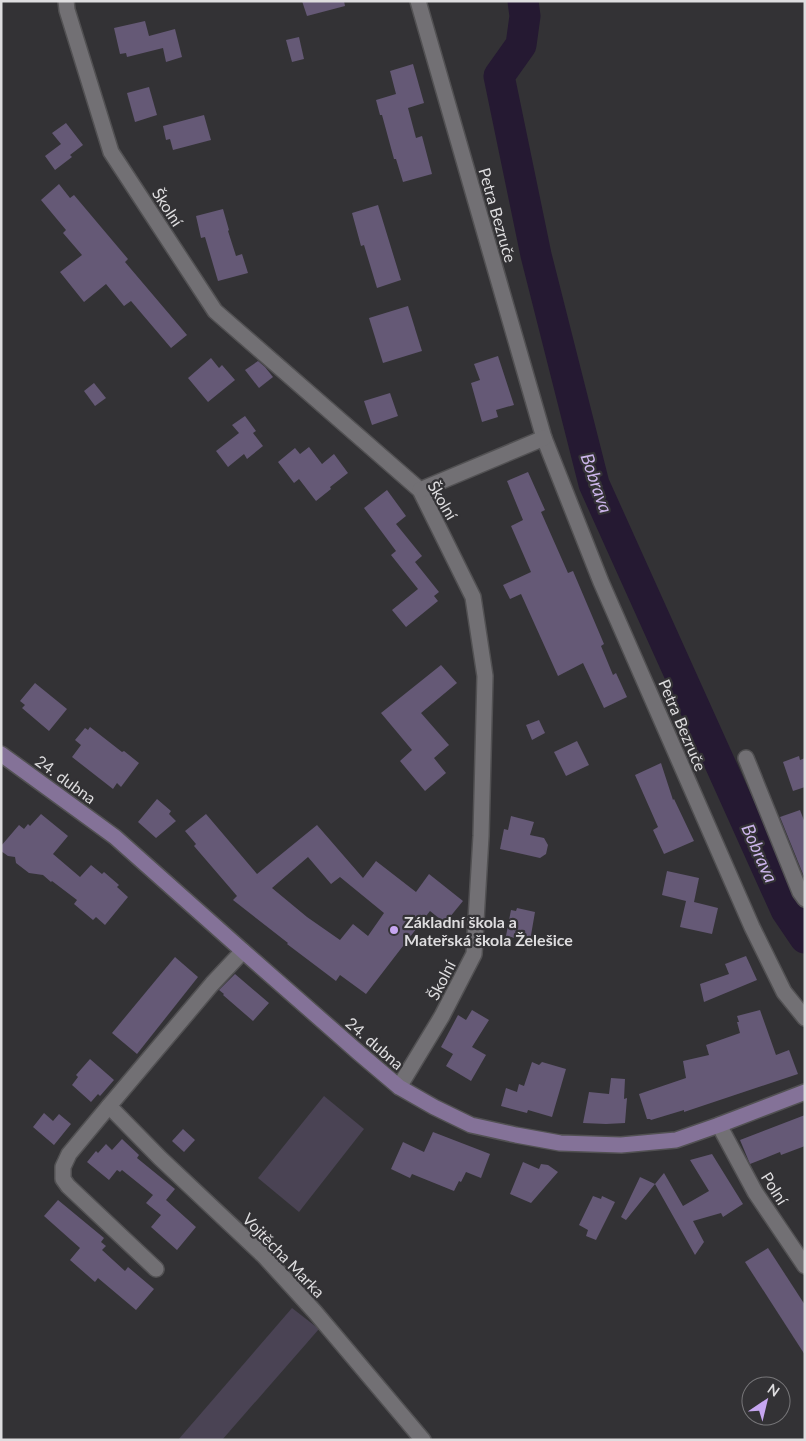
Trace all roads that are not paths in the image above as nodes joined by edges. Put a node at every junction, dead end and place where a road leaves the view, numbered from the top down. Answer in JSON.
{"nodes":[{"id":1,"x":66,"y":1,"type":"edge"},
{"id":2,"x":418,"y":1,"type":"edge"},
{"id":3,"x":544,"y":438,"type":"junction"},
{"id":4,"x":420,"y":490,"type":"junction"},
{"id":5,"x":1,"y":754,"type":"edge"},
{"id":6,"x":746,"y":758,"type":"dead end"},
{"id":7,"x":805,"y":899,"type":"edge"},
{"id":8,"x":243,"y":951,"type":"junction"},
{"id":9,"x":805,"y":1018,"type":"edge"},
{"id":10,"x":400,"y":1087,"type":"junction"},
{"id":11,"x":805,"y":1092,"type":"edge"},
{"id":12,"x":109,"y":1106,"type":"junction"},
{"id":13,"x":719,"y":1125,"type":"junction"},
{"id":14,"x":805,"y":1266,"type":"edge"},
{"id":15,"x":156,"y":1270,"type":"dead end"},
{"id":16,"x":423,"y":1440,"type":"edge"}],
"edges":[{"from":1,"to":4,"type":"street","name":"Školní"},
{"from":2,"to":3,"type":"street","name":"Petra Bezruče"},
{"from":3,"to":4,"type":"street"},
{"from":3,"to":9,"type":"street","name":"Petra Bezruče"},
{"from":4,"to":10,"type":"street","name":"Školní"},
{"from":5,"to":8,"type":"main road","name":"24. dubna"},
{"from":6,"to":7,"type":"street"},
{"from":8,"to":10,"type":"main road","name":"24. dubna"},
{"from":8,"to":12,"type":"street"},
{"from":10,"to":13,"type":"main road","name":"24. dubna"},
{"from":11,"to":13,"type":"main road","name":"24. dubna"},
{"from":12,"to":15,"type":"street"},
{"from":12,"to":16,"type":"street","name":"Vojtěcha Marka"},
{"from":13,"to":14,"type":"street","name":"Polní"}]}
